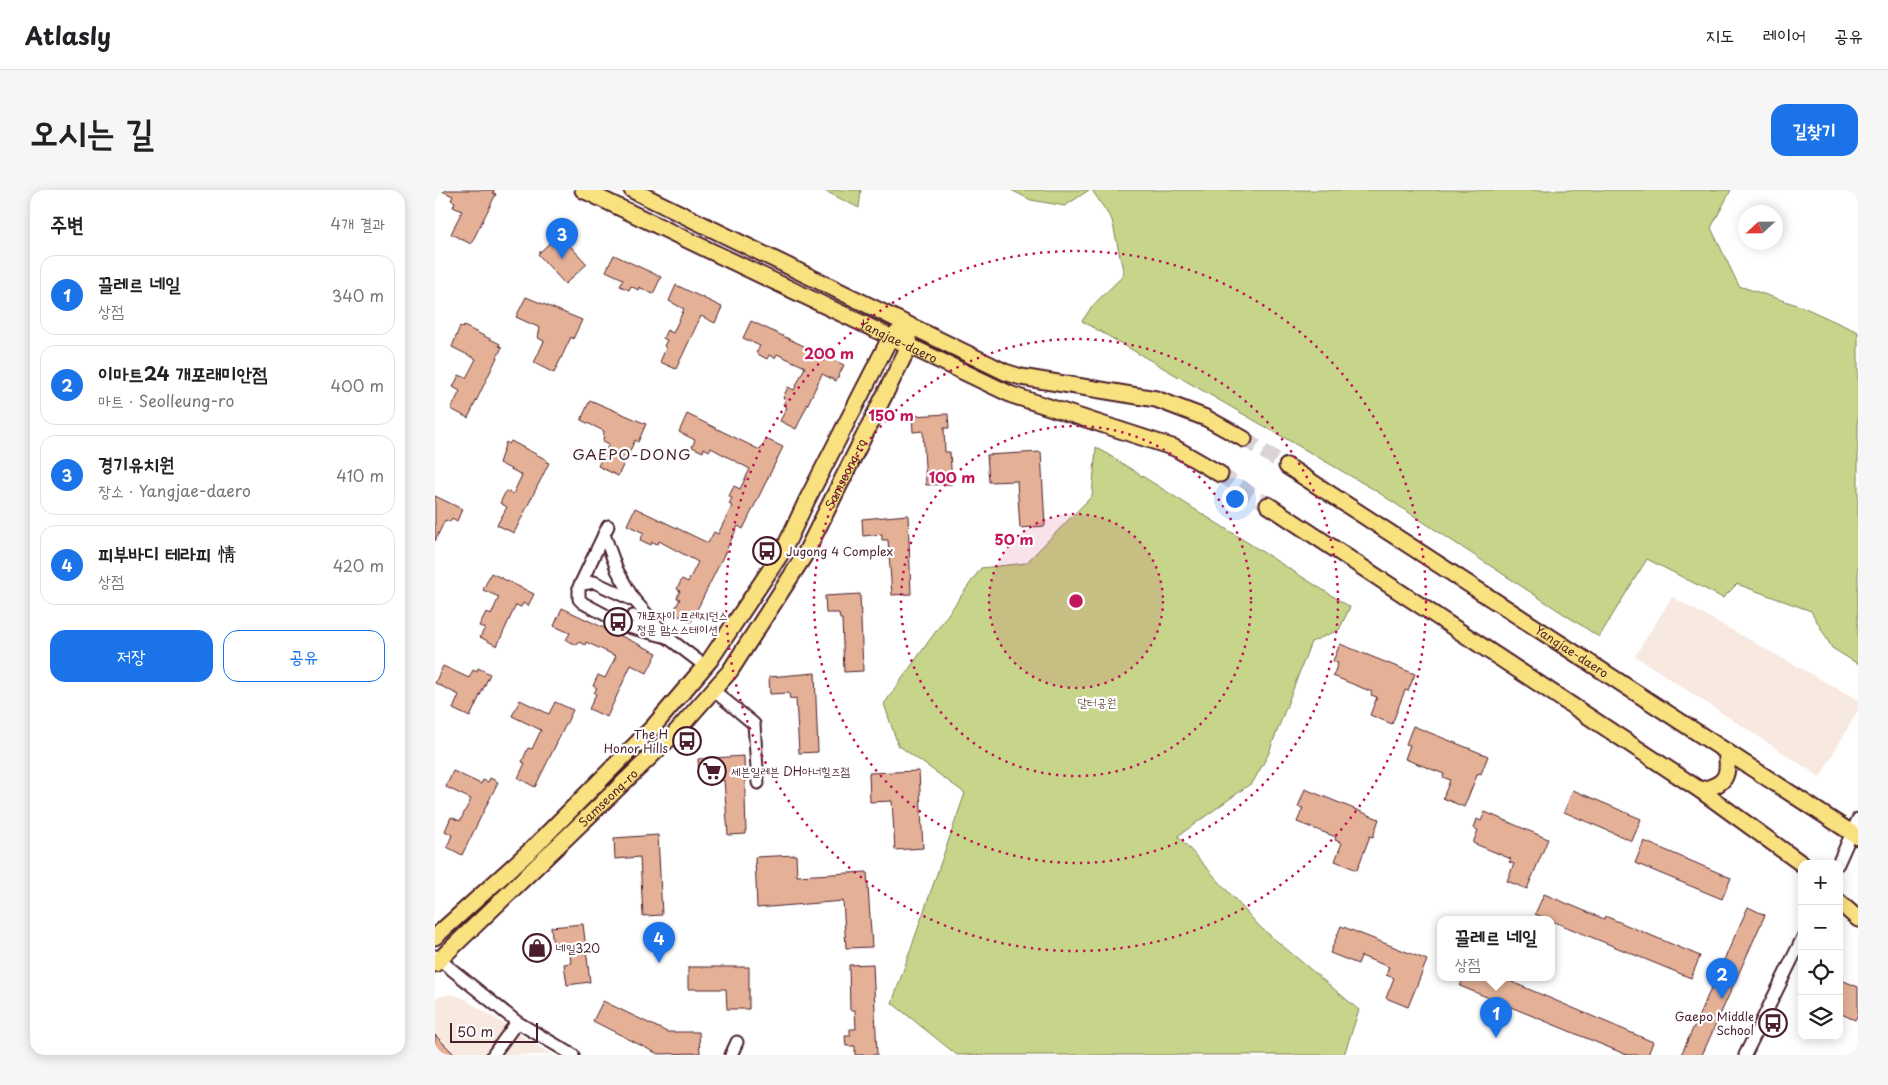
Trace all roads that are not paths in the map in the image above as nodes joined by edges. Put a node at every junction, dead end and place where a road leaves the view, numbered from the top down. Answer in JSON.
{"nodes":[{"id":1,"x":583,"y":190,"type":"edge"},
{"id":2,"x":632,"y":190,"type":"edge"},
{"id":3,"x":908,"y":325,"type":"junction"},
{"id":4,"x":889,"y":338,"type":"junction"},
{"id":5,"x":909,"y":346,"type":"junction"},
{"id":6,"x":1244,"y":439,"type":"tunnel mouth"},
{"id":7,"x":1287,"y":466,"type":"tunnel mouth"},
{"id":8,"x":1221,"y":474,"type":"tunnel mouth"},
{"id":9,"x":1268,"y":505,"type":"tunnel mouth"},
{"id":10,"x":579,"y":587,"type":"junction"},
{"id":11,"x":635,"y":601,"type":"junction"},
{"id":12,"x":633,"y":616,"type":"dead end"},
{"id":13,"x":667,"y":637,"type":"junction"},
{"id":14,"x":705,"y":666,"type":"junction"},
{"id":15,"x":713,"y":690,"type":"junction"},
{"id":16,"x":1726,"y":751,"type":"junction"},
{"id":17,"x":758,"y":783,"type":"dead end"},
{"id":18,"x":1700,"y":790,"type":"junction"},
{"id":19,"x":1856,"y":829,"type":"edge"},
{"id":20,"x":1839,"y":860,"type":"edge"},
{"id":21,"x":1798,"y":861,"type":"edge"},
{"id":22,"x":1842,"y":905,"type":"edge"},
{"id":23,"x":1858,"y":919,"type":"edge"},
{"id":24,"x":435,"y":937,"type":"edge"},
{"id":25,"x":1798,"y":947,"type":"edge"},
{"id":26,"x":437,"y":960,"type":"edge"},
{"id":27,"x":517,"y":1022,"type":"junction"},
{"id":28,"x":737,"y":1042,"type":"dead end"},
{"id":29,"x":493,"y":1055,"type":"edge"},
{"id":30,"x":573,"y":1055,"type":"edge"},
{"id":31,"x":731,"y":1055,"type":"edge"},
{"id":32,"x":1745,"y":1055,"type":"edge"}],
"edges":[{"from":1,"to":4,"type":"main road","name":"Yangjae-daero"},
{"from":2,"to":3,"type":"main road","name":"Yangjae-daero"},
{"from":3,"to":4,"type":"main road","name":"Samseong-ro"},
{"from":3,"to":5,"type":"main road","name":"Samseong-ro"},
{"from":3,"to":6,"type":"main road","name":"Yangjae-daero"},
{"from":4,"to":5,"type":"main road","name":"Yangjae-daero"},
{"from":4,"to":14,"type":"main road","name":"Samseong-ro"},
{"from":5,"to":8,"type":"main road","name":"Yangjae-daero"},
{"from":5,"to":15,"type":"main road","name":"Samseong-ro"},
{"from":7,"to":16,"type":"main road","name":"Yangjae-daero"},
{"from":9,"to":18,"type":"main road"},
{"from":10,"to":11,"type":"street"},
{"from":10,"to":11,"type":"street"},
{"from":10,"to":13,"type":"street"},
{"from":11,"to":13,"type":"street"},
{"from":12,"to":13,"type":"street"},
{"from":13,"to":14,"type":"street"},
{"from":14,"to":24,"type":"main road","name":"Samseong-ro"},
{"from":15,"to":17,"type":"street"},
{"from":15,"to":26,"type":"main road","name":"Samseong-ro"},
{"from":16,"to":18,"type":"main road"},
{"from":16,"to":19,"type":"main road","name":"Yangjae-daero"},
{"from":18,"to":21,"type":"main road"},
{"from":19,"to":20,"type":"street"},
{"from":22,"to":23,"type":"main road"},
{"from":25,"to":32,"type":"street"},
{"from":26,"to":27,"type":"street"},
{"from":27,"to":29,"type":"street"},
{"from":27,"to":30,"type":"street"},
{"from":28,"to":31,"type":"street"}]}
